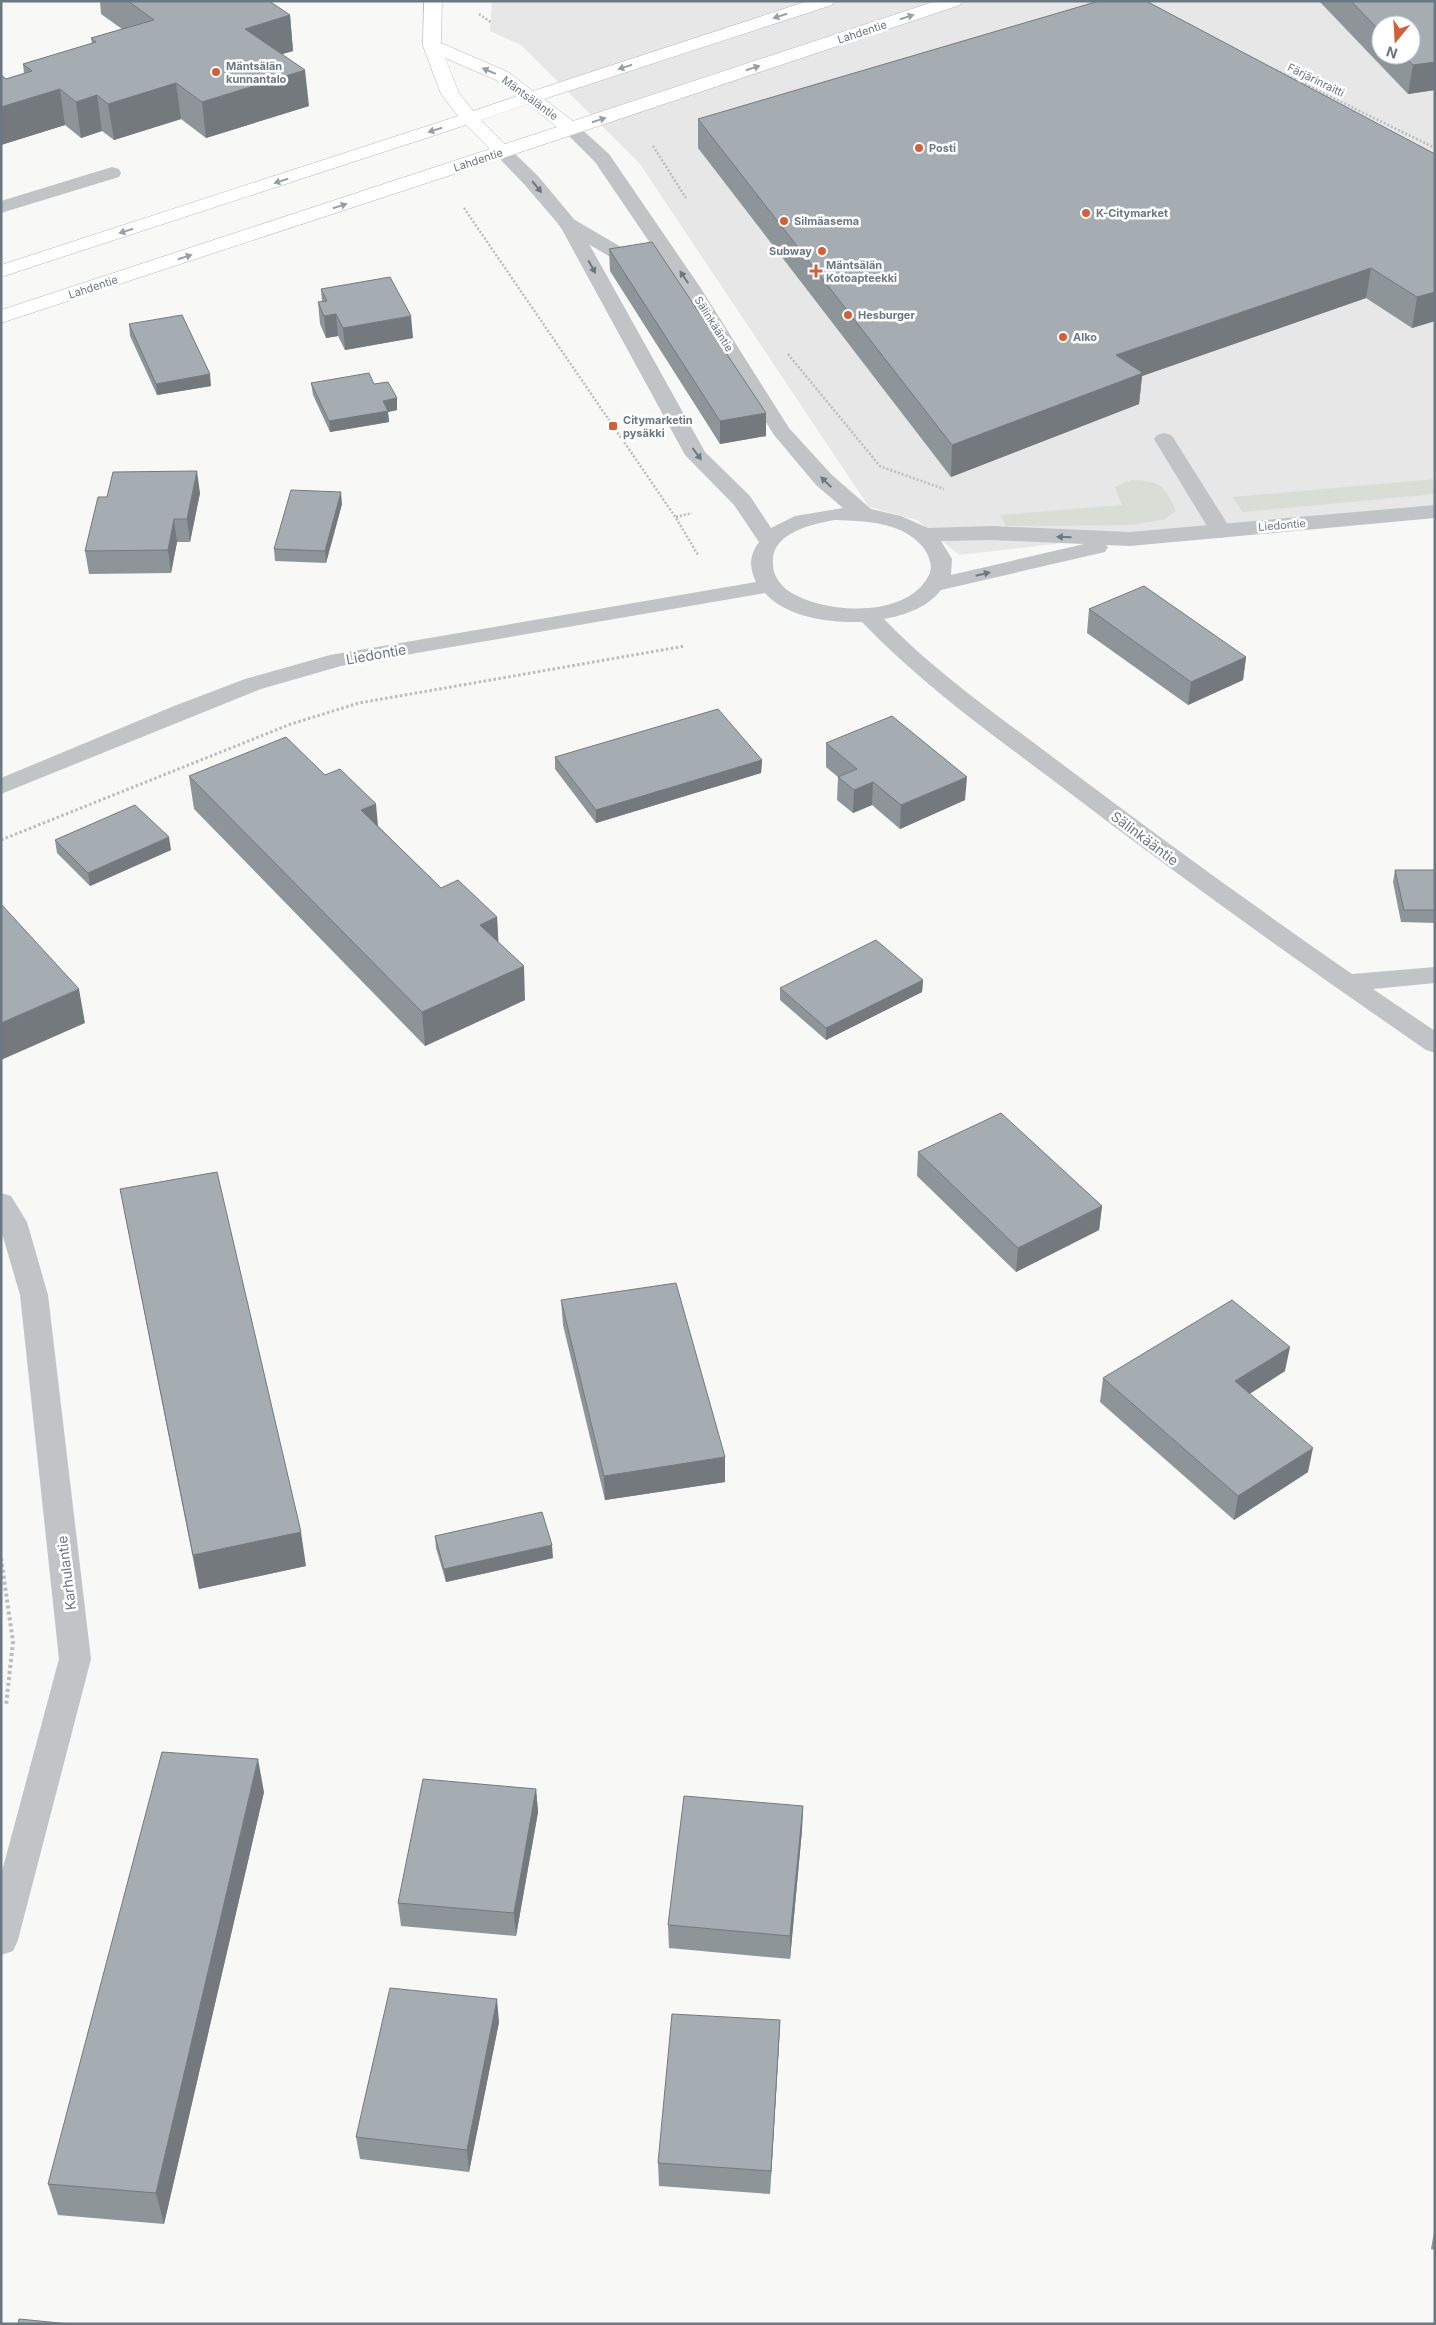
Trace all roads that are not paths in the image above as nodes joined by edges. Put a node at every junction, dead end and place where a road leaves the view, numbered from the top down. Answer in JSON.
{"nodes":[{"id":1,"x":433,"y":1,"type":"edge"},
{"id":2,"x":826,"y":1,"type":"edge"},
{"id":3,"x":954,"y":1,"type":"edge"},
{"id":4,"x":432,"y":46,"type":"junction"},
{"id":5,"x":531,"y":98,"type":"junction"},
{"id":6,"x":470,"y":119,"type":"junction"},
{"id":7,"x":571,"y":129,"type":"junction"},
{"id":8,"x":503,"y":152,"type":"junction"},
{"id":9,"x":112,"y":173,"type":"dead end"},
{"id":10,"x":1,"y":207,"type":"edge"},
{"id":11,"x":568,"y":224,"type":"junction"},
{"id":12,"x":632,"y":267,"type":"edge"},
{"id":13,"x":1,"y":271,"type":"edge"},
{"id":14,"x":1,"y":317,"type":"edge"},
{"id":15,"x":1164,"y":439,"type":"dead end"},
{"id":16,"x":1435,"y":511,"type":"edge"},
{"id":17,"x":863,"y":514,"type":"junction"},
{"id":18,"x":1221,"y":531,"type":"junction"},
{"id":19,"x":923,"y":535,"type":"junction"},
{"id":20,"x":1130,"y":540,"type":"junction"},
{"id":21,"x":769,"y":541,"type":"junction"},
{"id":22,"x":936,"y":585,"type":"junction"},
{"id":23,"x":769,"y":586,"type":"junction"},
{"id":24,"x":868,"y":615,"type":"junction"},
{"id":25,"x":1,"y":787,"type":"edge"},
{"id":26,"x":1435,"y":975,"type":"edge"},
{"id":27,"x":1346,"y":983,"type":"junction"},
{"id":28,"x":1435,"y":1044,"type":"edge"},
{"id":29,"x":1,"y":1204,"type":"edge"},
{"id":30,"x":1,"y":1940,"type":"edge"}],
"edges":[{"from":1,"to":4,"type":"main road"},
{"from":2,"to":5,"type":"main road","one_way":true},
{"from":7,"to":3,"type":"main road","name":"Lahdentie","one_way":true},
{"from":5,"to":4,"type":"main road","name":"Mäntsäläntie","one_way":true},
{"from":4,"to":6,"type":"main road"},
{"from":5,"to":6,"type":"main road"},
{"from":5,"to":7,"type":"main road","name":"Mäntsäläntie"},
{"from":6,"to":8,"type":"main road"},
{"from":6,"to":13,"type":"main road","one_way":true},
{"from":7,"to":8,"type":"main road","name":"Lahdentie"},
{"from":17,"to":7,"type":"street","name":"Sälinkääntie","one_way":true},
{"from":8,"to":11,"type":"street","one_way":true},
{"from":14,"to":8,"type":"main road","name":"Lahdentie","one_way":true},
{"from":9,"to":10,"type":"street"},
{"from":11,"to":12,"type":"street"},
{"from":11,"to":21,"type":"street","one_way":true},
{"from":15,"to":18,"type":"street"},
{"from":16,"to":18,"type":"street","name":"Liedontie"},
{"from":17,"to":19,"type":"street"},
{"from":17,"to":21,"type":"street"},
{"from":18,"to":20,"type":"street","name":"Liedontie"},
{"from":20,"to":19,"type":"street","name":"Liedontie","one_way":true},
{"from":19,"to":22,"type":"street"},
{"from":22,"to":20,"type":"street","name":"Liedontie","one_way":true},
{"from":21,"to":23,"type":"street"},
{"from":22,"to":24,"type":"street"},
{"from":23,"to":24,"type":"street"},
{"from":23,"to":25,"type":"street","name":"Liedontie"},
{"from":24,"to":27,"type":"street","name":"Sälinkääntie"},
{"from":26,"to":27,"type":"street"},
{"from":27,"to":28,"type":"street","name":"Sälinkääntie"},
{"from":29,"to":30,"type":"street","name":"Karhulantie"}]}
